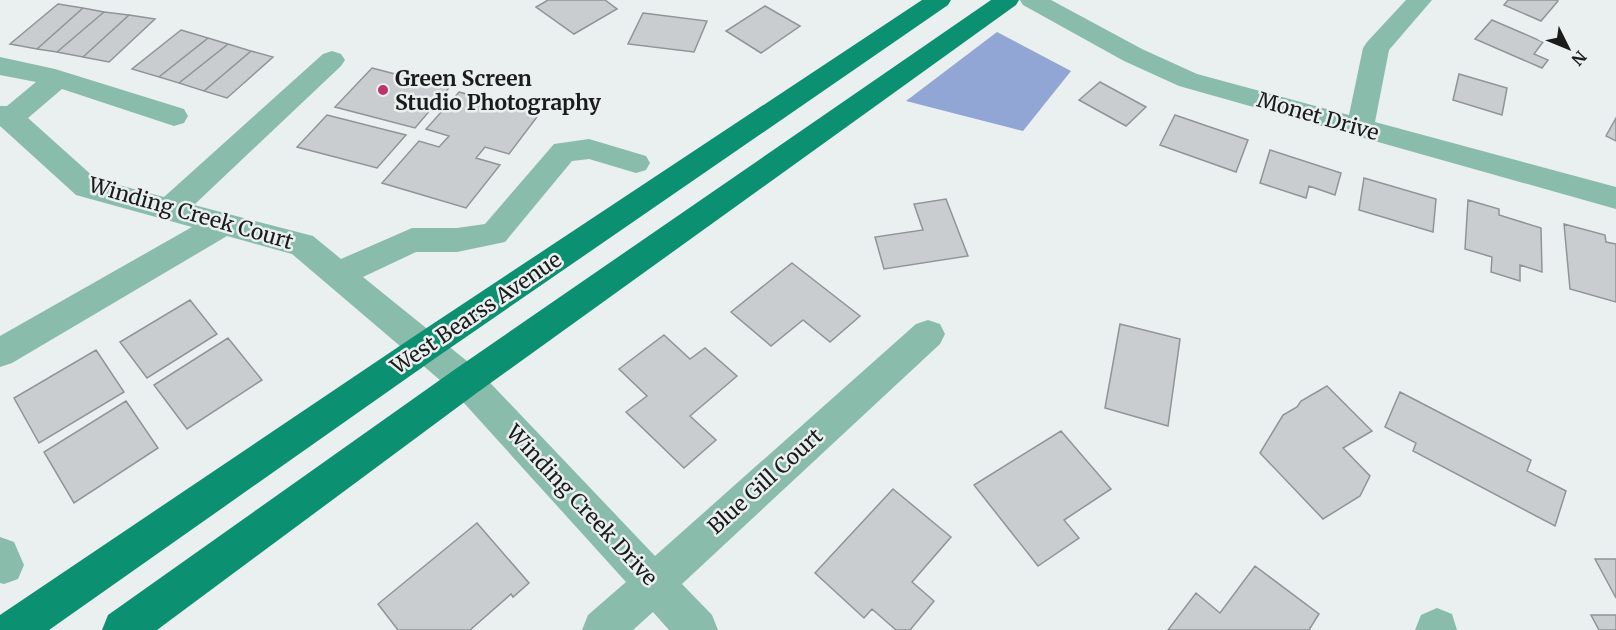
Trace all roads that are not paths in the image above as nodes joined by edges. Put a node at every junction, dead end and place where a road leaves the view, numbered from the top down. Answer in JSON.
{"nodes":[{"id":1,"x":939,"y":0,"type":"edge"},
{"id":2,"x":1007,"y":0,"type":"edge"},
{"id":3,"x":1032,"y":0,"type":"edge"},
{"id":4,"x":1420,"y":0,"type":"edge"},
{"id":5,"x":332,"y":60,"type":"dead end"},
{"id":6,"x":0,"y":66,"type":"edge"},
{"id":7,"x":57,"y":79,"type":"junction"},
{"id":8,"x":174,"y":116,"type":"dead end"},
{"id":9,"x":5,"y":117,"type":"edge"},
{"id":10,"x":1360,"y":128,"type":"junction"},
{"id":11,"x":636,"y":163,"type":"dead end"},
{"id":12,"x":1616,"y":198,"type":"edge"},
{"id":13,"x":169,"y":210,"type":"junction"},
{"id":14,"x":221,"y":225,"type":"junction"},
{"id":15,"x":338,"y":275,"type":"junction"},
{"id":16,"x":928,"y":334,"type":"dead end"},
{"id":17,"x":425,"y":347,"type":"junction"},
{"id":18,"x":0,"y":353,"type":"edge"},
{"id":19,"x":466,"y":381,"type":"junction"},
{"id":20,"x":654,"y":583,"type":"junction"},
{"id":21,"x":14,"y":630,"type":"edge"},
{"id":22,"x":123,"y":630,"type":"edge"},
{"id":23,"x":603,"y":630,"type":"edge"},
{"id":24,"x":697,"y":630,"type":"edge"}],
"edges":[{"from":1,"to":17,"type":"main road","name":"West Bearss Avenue"},
{"from":2,"to":19,"type":"main road"},
{"from":3,"to":10,"type":"street","name":"Monet Drive"},
{"from":4,"to":10,"type":"street"},
{"from":5,"to":13,"type":"street"},
{"from":6,"to":7,"type":"street"},
{"from":7,"to":8,"type":"street"},
{"from":7,"to":9,"type":"street"},
{"from":9,"to":13,"type":"street","name":"Winding Creek Court"},
{"from":10,"to":12,"type":"street","name":"Monet Drive"},
{"from":11,"to":15,"type":"street"},
{"from":13,"to":14,"type":"street","name":"Winding Creek Court"},
{"from":14,"to":15,"type":"street","name":"Winding Creek Court"},
{"from":14,"to":18,"type":"street"},
{"from":15,"to":17,"type":"street","name":"Winding Creek Court"},
{"from":16,"to":20,"type":"street","name":"Blue Gill Court"},
{"from":17,"to":19,"type":"street","name":"Winding Creek Court"},
{"from":17,"to":21,"type":"main road","name":"West Bearss Avenue"},
{"from":19,"to":20,"type":"street","name":"Winding Creek Drive"},
{"from":19,"to":22,"type":"main road"},
{"from":20,"to":23,"type":"street","name":"Blue Gill Court"},
{"from":20,"to":24,"type":"street","name":"Winding Creek Drive"}]}
